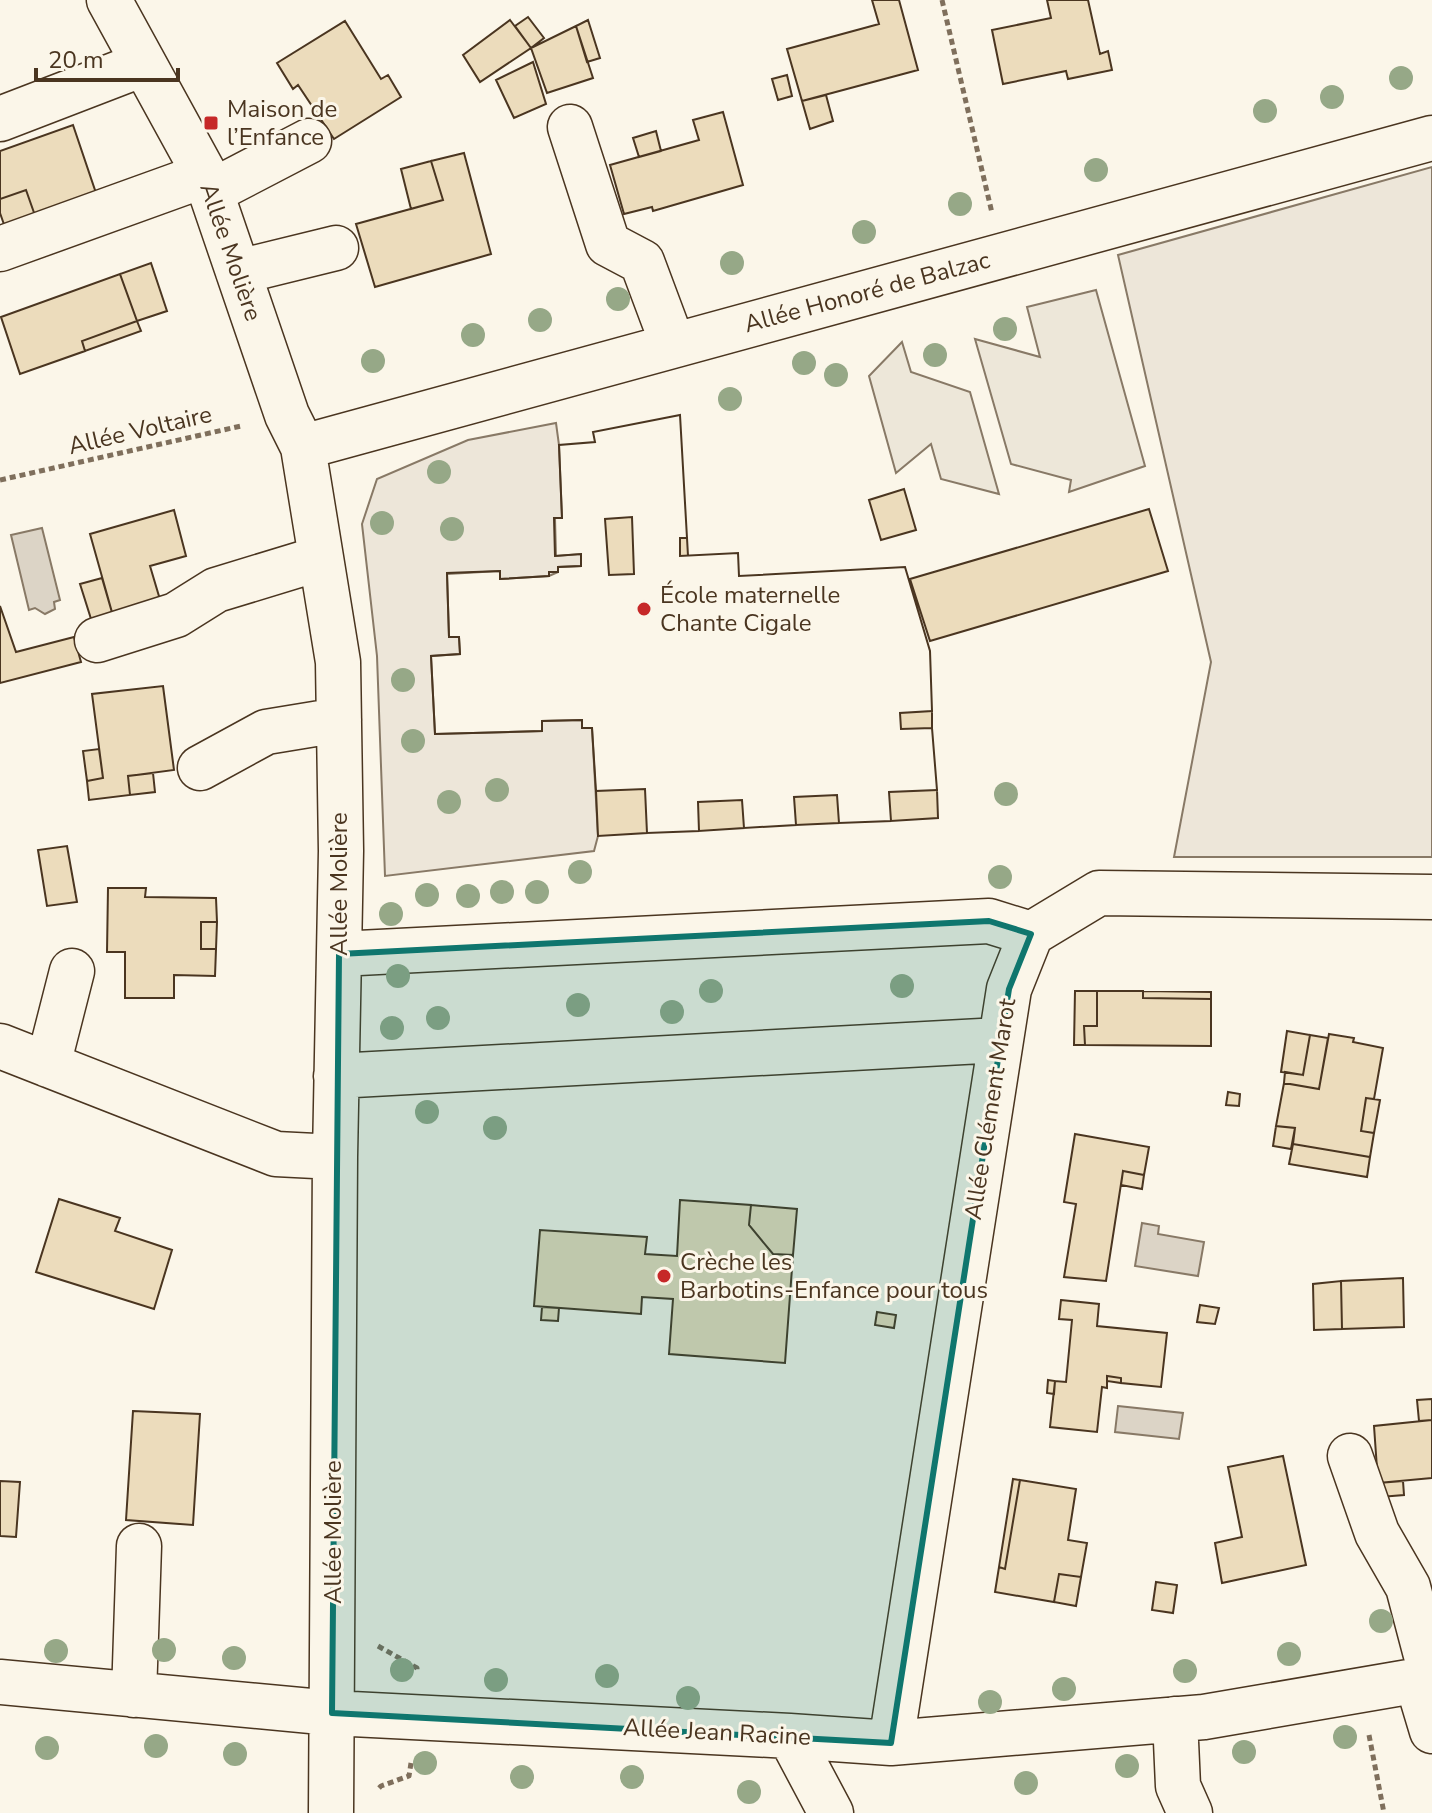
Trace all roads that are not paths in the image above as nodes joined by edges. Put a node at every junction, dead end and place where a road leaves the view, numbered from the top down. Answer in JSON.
{"nodes":[{"id":1,"x":109,"y":0,"type":"edge"},
{"id":2,"x":143,"y":64,"type":"junction"},
{"id":3,"x":0,"y":119,"type":"edge"},
{"id":4,"x":570,"y":127,"type":"dead end"},
{"id":5,"x":1432,"y":138,"type":"edge"},
{"id":6,"x":309,"y":141,"type":"dead end"},
{"id":7,"x":208,"y":184,"type":"junction"},
{"id":8,"x":336,"y":248,"type":"dead end"},
{"id":9,"x":0,"y":249,"type":"edge"},
{"id":10,"x":238,"y":272,"type":"junction"},
{"id":11,"x":673,"y":345,"type":"junction"},
{"id":12,"x":295,"y":431,"type":"junction"},
{"id":13,"x":321,"y":558,"type":"junction"},
{"id":14,"x":97,"y":640,"type":"dead end"},
{"id":15,"x":339,"y":720,"type":"junction"},
{"id":16,"x":200,"y":768,"type":"dead end"},
{"id":17,"x":1432,"y":897,"type":"edge"},
{"id":18,"x":1031,"y":934,"type":"junction"},
{"id":19,"x":339,"y":954,"type":"junction"},
{"id":20,"x":72,"y":971,"type":"dead end"},
{"id":21,"x":1000,"y":1040,"type":"junction"},
{"id":22,"x":0,"y":1046,"type":"edge"},
{"id":23,"x":48,"y":1065,"type":"junction"},
{"id":24,"x":336,"y":1076,"type":"junction"},
{"id":25,"x":335,"y":1157,"type":"junction"},
{"id":26,"x":1350,"y":1456,"type":"dead end"},
{"id":27,"x":139,"y":1546,"type":"dead end"},
{"id":28,"x":1427,"y":1679,"type":"edge"},
{"id":29,"x":0,"y":1682,"type":"edge"},
{"id":30,"x":134,"y":1695,"type":"junction"},
{"id":31,"x":332,"y":1713,"type":"junction"},
{"id":32,"x":1175,"y":1719,"type":"junction"},
{"id":33,"x":1432,"y":1731,"type":"edge"},
{"id":34,"x":790,"y":1736,"type":"junction"},
{"id":35,"x":891,"y":1743,"type":"junction"},
{"id":36,"x":331,"y":1813,"type":"edge"},
{"id":37,"x":831,"y":1813,"type":"edge"},
{"id":38,"x":1190,"y":1813,"type":"edge"}],
"edges":[{"from":1,"to":2,"type":"street","name":"Allée Molière"},
{"from":2,"to":3,"type":"street"},
{"from":2,"to":7,"type":"street","name":"Allée Molière"},
{"from":4,"to":11,"type":"street"},
{"from":5,"to":11,"type":"street","name":"Allée Honoré de Balzac"},
{"from":6,"to":7,"type":"street"},
{"from":7,"to":9,"type":"street"},
{"from":7,"to":10,"type":"street","name":"Allée Molière"},
{"from":8,"to":10,"type":"street"},
{"from":10,"to":12,"type":"street","name":"Allée Molière"},
{"from":11,"to":12,"type":"street","name":"Allée Honoré de Balzac"},
{"from":12,"to":13,"type":"street","name":"Allée Molière"},
{"from":13,"to":14,"type":"street"},
{"from":13,"to":15,"type":"street","name":"Allée Molière"},
{"from":15,"to":16,"type":"street"},
{"from":15,"to":19,"type":"street","name":"Allée Molière"},
{"from":17,"to":18,"type":"street"},
{"from":18,"to":19,"type":"street"},
{"from":18,"to":21,"type":"street","name":"Allée Clément Marot"},
{"from":19,"to":24,"type":"street","name":"Allée Molière"},
{"from":20,"to":23,"type":"street"},
{"from":21,"to":24,"type":"street"},
{"from":21,"to":35,"type":"street","name":"Allée Clément Marot"},
{"from":22,"to":23,"type":"street"},
{"from":23,"to":25,"type":"street"},
{"from":24,"to":25,"type":"street","name":"Allée Molière"},
{"from":25,"to":31,"type":"street","name":"Allée Molière"},
{"from":26,"to":28,"type":"street"},
{"from":27,"to":30,"type":"street"},
{"from":28,"to":32,"type":"street","name":"Allée Jean Racine"},
{"from":28,"to":33,"type":"street"},
{"from":29,"to":30,"type":"street","name":"Allée Jean Racine"},
{"from":30,"to":31,"type":"street","name":"Allée Jean Racine"},
{"from":31,"to":34,"type":"street","name":"Allée Jean Racine"},
{"from":31,"to":36,"type":"street","name":"Allée Molière"},
{"from":32,"to":35,"type":"street","name":"Allée Jean Racine"},
{"from":32,"to":38,"type":"street"},
{"from":34,"to":35,"type":"street","name":"Allée Jean Racine"},
{"from":34,"to":37,"type":"street"}]}
